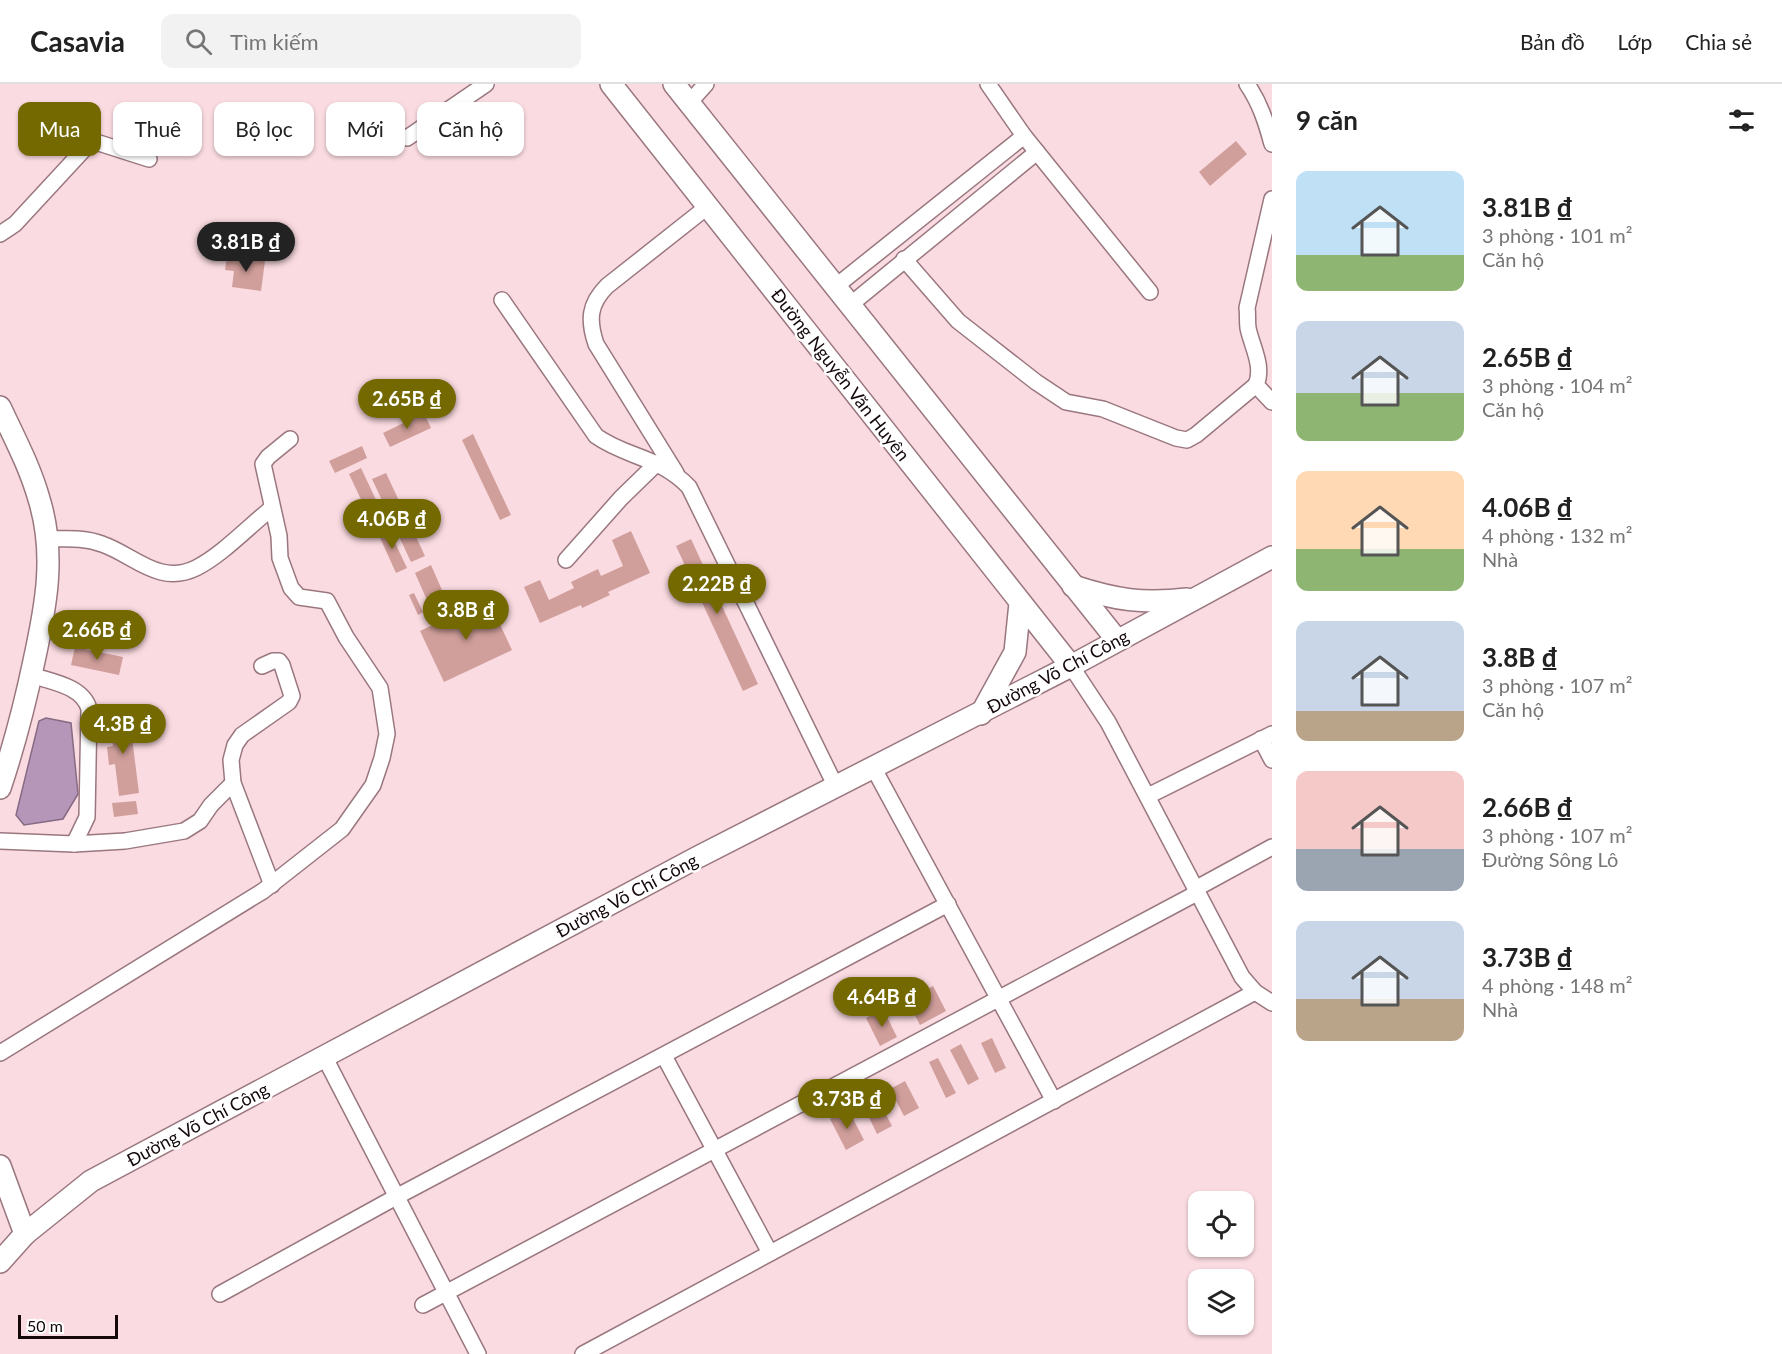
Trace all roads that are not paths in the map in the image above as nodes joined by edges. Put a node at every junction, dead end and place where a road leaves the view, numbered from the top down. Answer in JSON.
{"nodes":[{"id":1,"x":486,"y":84,"type":"edge"},
{"id":2,"x":611,"y":84,"type":"edge"},
{"id":3,"x":674,"y":84,"type":"edge"},
{"id":4,"x":706,"y":84,"type":"edge"},
{"id":5,"x":988,"y":84,"type":"edge"},
{"id":6,"x":1247,"y":84,"type":"edge"},
{"id":7,"x":689,"y":103,"type":"junction"},
{"id":8,"x":1024,"y":136,"type":"junction"},
{"id":9,"x":407,"y":138,"type":"dead end"},
{"id":10,"x":1272,"y":144,"type":"edge"},
{"id":11,"x":1037,"y":152,"type":"junction"},
{"id":12,"x":149,"y":159,"type":"dead end"},
{"id":13,"x":1272,"y":199,"type":"edge"},
{"id":14,"x":707,"y":207,"type":"junction"},
{"id":15,"x":0,"y":234,"type":"edge"},
{"id":16,"x":904,"y":259,"type":"junction"},
{"id":17,"x":835,"y":287,"type":"junction"},
{"id":18,"x":1150,"y":292,"type":"dead end"},
{"id":19,"x":502,"y":300,"type":"dead end"},
{"id":20,"x":850,"y":305,"type":"junction"},
{"id":21,"x":1257,"y":385,"type":"junction"},
{"id":22,"x":1272,"y":402,"type":"edge"},
{"id":23,"x":0,"y":407,"type":"edge"},
{"id":24,"x":290,"y":439,"type":"dead end"},
{"id":25,"x":657,"y":463,"type":"junction"},
{"id":26,"x":676,"y":473,"type":"junction"},
{"id":27,"x":272,"y":508,"type":"junction"},
{"id":28,"x":47,"y":539,"type":"junction"},
{"id":29,"x":1272,"y":557,"type":"edge"},
{"id":30,"x":566,"y":560,"type":"dead end"},
{"id":31,"x":1073,"y":586,"type":"junction"},
{"id":32,"x":1196,"y":598,"type":"junction"},
{"id":33,"x":1020,"y":603,"type":"junction"},
{"id":34,"x":1117,"y":640,"type":"junction"},
{"id":35,"x":262,"y":666,"type":"dead end"},
{"id":36,"x":1071,"y":666,"type":"junction"},
{"id":37,"x":31,"y":675,"type":"junction"},
{"id":38,"x":981,"y":714,"type":"junction"},
{"id":39,"x":1266,"y":737,"type":"edge"},
{"id":40,"x":1272,"y":760,"type":"edge"},
{"id":41,"x":873,"y":767,"type":"junction"},
{"id":42,"x":233,"y":783,"type":"junction"},
{"id":43,"x":836,"y":787,"type":"junction"},
{"id":44,"x":0,"y":788,"type":"edge"},
{"id":45,"x":1148,"y":796,"type":"junction"},
{"id":46,"x":0,"y":841,"type":"edge"},
{"id":47,"x":74,"y":844,"type":"junction"},
{"id":48,"x":1272,"y":847,"type":"edge"},
{"id":49,"x":272,"y":885,"type":"junction"},
{"id":50,"x":1196,"y":891,"type":"junction"},
{"id":51,"x":948,"y":904,"type":"junction"},
{"id":52,"x":1256,"y":992,"type":"junction"},
{"id":53,"x":998,"y":999,"type":"junction"},
{"id":54,"x":1272,"y":1003,"type":"edge"},
{"id":55,"x":0,"y":1053,"type":"edge"},
{"id":56,"x":664,"y":1056,"type":"junction"},
{"id":57,"x":325,"y":1059,"type":"junction"},
{"id":58,"x":1054,"y":1101,"type":"junction"},
{"id":59,"x":715,"y":1150,"type":"junction"},
{"id":60,"x":0,"y":1166,"type":"edge"},
{"id":61,"x":396,"y":1197,"type":"junction"},
{"id":62,"x":25,"y":1234,"type":"junction"},
{"id":63,"x":771,"y":1253,"type":"junction"},
{"id":64,"x":0,"y":1262,"type":"edge"},
{"id":65,"x":220,"y":1294,"type":"dead end"},
{"id":66,"x":445,"y":1294,"type":"junction"},
{"id":67,"x":423,"y":1305,"type":"dead end"},
{"id":68,"x":478,"y":1354,"type":"edge"},
{"id":69,"x":583,"y":1354,"type":"edge"}],
"edges":[{"from":1,"to":9,"type":"street"},
{"from":2,"to":14,"type":"street","name":"Đường Nguyễn Văn Huyên"},
{"from":3,"to":7,"type":"street"},
{"from":4,"to":7,"type":"street"},
{"from":5,"to":8,"type":"street"},
{"from":6,"to":10,"type":"street"},
{"from":7,"to":17,"type":"street"},
{"from":8,"to":11,"type":"street"},
{"from":8,"to":17,"type":"street"},
{"from":11,"to":16,"type":"street"},
{"from":11,"to":18,"type":"street"},
{"from":12,"to":15,"type":"street"},
{"from":13,"to":21,"type":"street"},
{"from":14,"to":26,"type":"street"},
{"from":14,"to":33,"type":"street","name":"Đường Nguyễn Văn Huyên"},
{"from":16,"to":20,"type":"street"},
{"from":16,"to":21,"type":"street"},
{"from":17,"to":20,"type":"street"},
{"from":19,"to":25,"type":"street"},
{"from":20,"to":31,"type":"street"},
{"from":21,"to":22,"type":"street"},
{"from":23,"to":28,"type":"street"},
{"from":24,"to":27,"type":"street"},
{"from":25,"to":26,"type":"street"},
{"from":25,"to":30,"type":"street"},
{"from":26,"to":43,"type":"street"},
{"from":27,"to":28,"type":"street"},
{"from":27,"to":49,"type":"street"},
{"from":28,"to":37,"type":"street"},
{"from":29,"to":32,"type":"street","name":"Đường Võ Chí Công"},
{"from":31,"to":32,"type":"street"},
{"from":31,"to":34,"type":"street"},
{"from":32,"to":34,"type":"street","name":"Đường Võ Chí Công"},
{"from":33,"to":36,"type":"street","name":"Đường Nguyễn Văn Huyên"},
{"from":33,"to":38,"type":"street"},
{"from":34,"to":36,"type":"street","name":"Đường Võ Chí Công"},
{"from":35,"to":42,"type":"street"},
{"from":36,"to":38,"type":"street","name":"Đường Võ Chí Công"},
{"from":36,"to":45,"type":"street"},
{"from":37,"to":44,"type":"street"},
{"from":37,"to":47,"type":"street"},
{"from":38,"to":41,"type":"street","name":"Đường Võ Chí Công"},
{"from":39,"to":40,"type":"street"},
{"from":39,"to":45,"type":"street"},
{"from":41,"to":43,"type":"street","name":"Đường Võ Chí Công"},
{"from":41,"to":51,"type":"street"},
{"from":42,"to":47,"type":"street"},
{"from":42,"to":49,"type":"street"},
{"from":43,"to":57,"type":"street","name":"Đường Võ Chí Công"},
{"from":45,"to":50,"type":"street"},
{"from":46,"to":47,"type":"street"},
{"from":48,"to":50,"type":"street"},
{"from":49,"to":55,"type":"street"},
{"from":50,"to":52,"type":"street"},
{"from":50,"to":53,"type":"street"},
{"from":51,"to":53,"type":"street"},
{"from":51,"to":56,"type":"street"},
{"from":52,"to":54,"type":"street"},
{"from":52,"to":58,"type":"street"},
{"from":53,"to":58,"type":"street"},
{"from":53,"to":59,"type":"street"},
{"from":56,"to":59,"type":"street"},
{"from":56,"to":61,"type":"street"},
{"from":57,"to":61,"type":"street"},
{"from":57,"to":62,"type":"street","name":"Đường Võ Chí Công"},
{"from":58,"to":63,"type":"street"},
{"from":59,"to":63,"type":"street"},
{"from":59,"to":66,"type":"street"},
{"from":60,"to":62,"type":"street"},
{"from":61,"to":65,"type":"street"},
{"from":61,"to":66,"type":"street"},
{"from":62,"to":64,"type":"street","name":"Đường Võ Chí Công"},
{"from":63,"to":69,"type":"street"},
{"from":66,"to":67,"type":"street"},
{"from":66,"to":68,"type":"street"}]}
